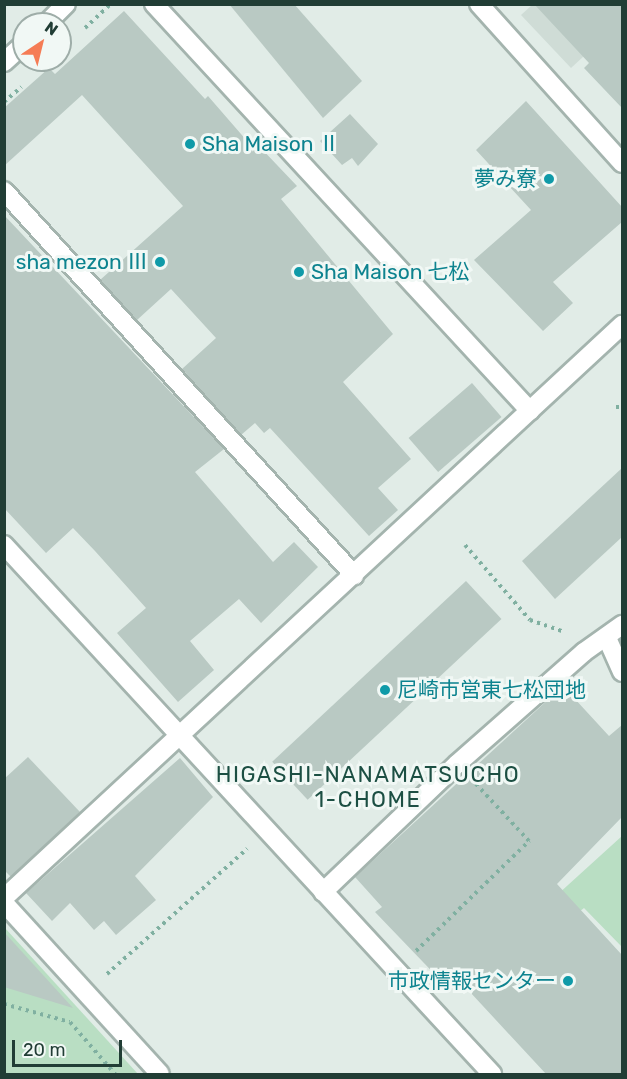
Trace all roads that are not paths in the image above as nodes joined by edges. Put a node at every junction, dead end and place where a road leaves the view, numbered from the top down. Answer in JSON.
{"nodes":[{"id":1,"x":154,"y":4,"type":"edge"},
{"id":2,"x":479,"y":4,"type":"edge"},
{"id":3,"x":622,"y":163,"type":"edge"},
{"id":4,"x":4,"y":191,"type":"edge"},
{"id":5,"x":622,"y":325,"type":"edge"},
{"id":6,"x":530,"y":411,"type":"junction"},
{"id":7,"x":4,"y":545,"type":"edge"},
{"id":8,"x":354,"y":574,"type":"junction"},
{"id":9,"x":622,"y":625,"type":"edge"},
{"id":10,"x":607,"y":638,"type":"junction"},
{"id":11,"x":622,"y":672,"type":"edge"},
{"id":12,"x":181,"y":735,"type":"junction"},
{"id":13,"x":323,"y":892,"type":"junction"},
{"id":14,"x":4,"y":898,"type":"edge"},
{"id":15,"x":4,"y":903,"type":"edge"},
{"id":16,"x":160,"y":1074,"type":"edge"},
{"id":17,"x":492,"y":1074,"type":"edge"}],
"edges":[{"from":1,"to":6,"type":"street"},
{"from":2,"to":3,"type":"street"},
{"from":4,"to":8,"type":"street"},
{"from":5,"to":6,"type":"street"},
{"from":6,"to":8,"type":"street"},
{"from":7,"to":12,"type":"street"},
{"from":8,"to":12,"type":"street"},
{"from":9,"to":10,"type":"street"},
{"from":10,"to":11,"type":"street"},
{"from":10,"to":13,"type":"street"},
{"from":12,"to":13,"type":"street"},
{"from":12,"to":14,"type":"street"},
{"from":13,"to":17,"type":"street"},
{"from":15,"to":16,"type":"street"}]}
